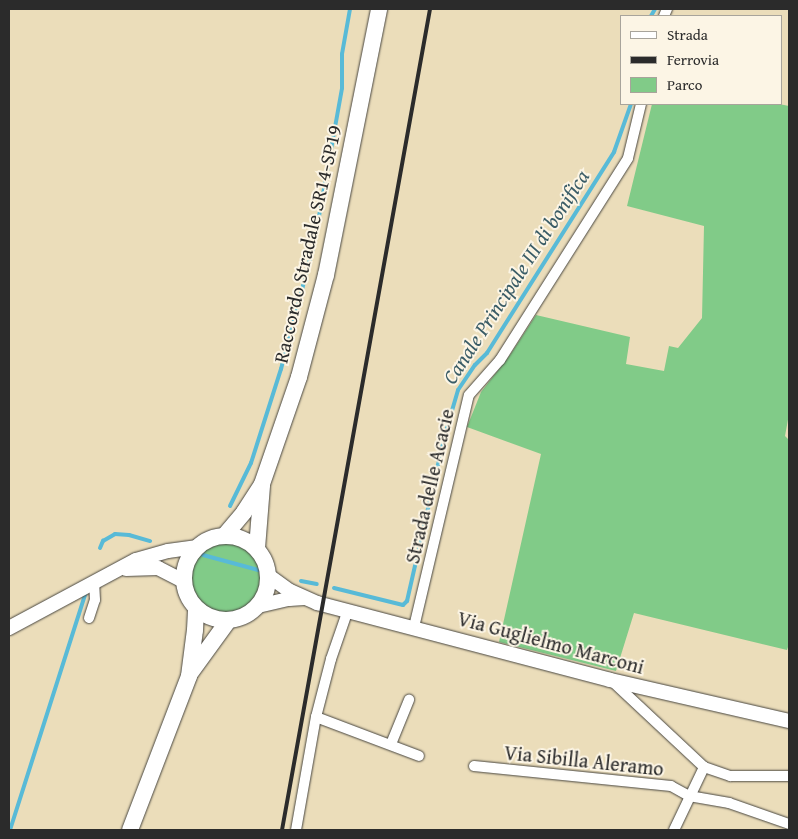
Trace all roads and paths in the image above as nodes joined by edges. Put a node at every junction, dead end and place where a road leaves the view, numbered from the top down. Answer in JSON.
{"nodes":[{"id":1,"x":379,"y":9,"type":"edge"},
{"id":2,"x":642,"y":105,"type":"edge"},
{"id":3,"x":262,"y":484,"type":"junction"},
{"id":4,"x":225,"y":535,"type":"junction"},
{"id":5,"x":196,"y":547,"type":"junction"},
{"id":6,"x":257,"y":548,"type":"junction"},
{"id":7,"x":117,"y":570,"type":"junction"},
{"id":8,"x":269,"y":576,"type":"junction"},
{"id":9,"x":94,"y":581,"type":"junction"},
{"id":10,"x":184,"y":581,"type":"junction"},
{"id":11,"x":304,"y":598,"type":"junction"},
{"id":12,"x":258,"y":606,"type":"junction"},
{"id":13,"x":196,"y":608,"type":"junction"},
{"id":14,"x":348,"y":610,"type":"junction"},
{"id":15,"x":89,"y":618,"type":"dead end"},
{"id":16,"x":228,"y":620,"type":"junction"},
{"id":17,"x":414,"y":627,"type":"junction"},
{"id":18,"x":9,"y":628,"type":"edge"},
{"id":19,"x":189,"y":676,"type":"junction"},
{"id":20,"x":610,"y":680,"type":"junction"},
{"id":21,"x":409,"y":700,"type":"dead end"},
{"id":22,"x":316,"y":717,"type":"junction"},
{"id":23,"x":789,"y":721,"type":"edge"},
{"id":24,"x":391,"y":744,"type":"junction"},
{"id":25,"x":419,"y":756,"type":"dead end"},
{"id":26,"x":474,"y":766,"type":"dead end"},
{"id":27,"x":704,"y":767,"type":"junction"},
{"id":28,"x":789,"y":776,"type":"edge"},
{"id":29,"x":689,"y":796,"type":"junction"},
{"id":30,"x":789,"y":824,"type":"edge"},
{"id":31,"x":130,"y":830,"type":"edge"},
{"id":32,"x":296,"y":830,"type":"edge"},
{"id":33,"x":674,"y":830,"type":"edge"}],
"edges":[{"from":1,"to":3,"type":"main road","name":"Raccordo Stradale SR14-SP19"},
{"from":2,"to":17,"type":"street","name":"Strada delle Acacie"},
{"from":3,"to":4,"type":"main road","name":"Raccordo Stradale SR14-SP19"},
{"from":3,"to":6,"type":"main road","name":"Raccordo Stradale SR14-SP19"},
{"from":4,"to":5,"type":"main road","name":"Raccordo Stradale SR14-SP19"},
{"from":4,"to":6,"type":"main road"},
{"from":5,"to":7,"type":"street"},
{"from":5,"to":10,"type":"main road"},
{"from":6,"to":8,"type":"main road","name":"Raccordo Stradale SR14-SP19"},
{"from":7,"to":9,"type":"street"},
{"from":7,"to":10,"type":"street"},
{"from":8,"to":11,"type":"street","name":"Via Guglielmo Marconi"},
{"from":8,"to":12,"type":"main road"},
{"from":9,"to":15,"type":"street"},
{"from":9,"to":18,"type":"street"},
{"from":10,"to":13,"type":"main road"},
{"from":11,"to":12,"type":"street","name":"Via Guglielmo Marconi"},
{"from":11,"to":14,"type":"street","name":"Via Guglielmo Marconi"},
{"from":12,"to":16,"type":"main road"},
{"from":13,"to":16,"type":"main road"},
{"from":13,"to":19,"type":"main road"},
{"from":14,"to":17,"type":"street","name":"Via Guglielmo Marconi"},
{"from":14,"to":22,"type":"street"},
{"from":16,"to":19,"type":"main road"},
{"from":17,"to":20,"type":"street","name":"Via Guglielmo Marconi"},
{"from":19,"to":31,"type":"main road"},
{"from":20,"to":23,"type":"street","name":"Via Guglielmo Marconi"},
{"from":20,"to":27,"type":"street"},
{"from":21,"to":24,"type":"street"},
{"from":22,"to":24,"type":"street"},
{"from":22,"to":32,"type":"street"},
{"from":24,"to":25,"type":"street"},
{"from":26,"to":29,"type":"street","name":"Via Sibilla Aleramo"},
{"from":27,"to":28,"type":"street"},
{"from":27,"to":29,"type":"street"},
{"from":29,"to":30,"type":"street","name":"Via Sibilla Aleramo"},
{"from":29,"to":33,"type":"street"}]}
